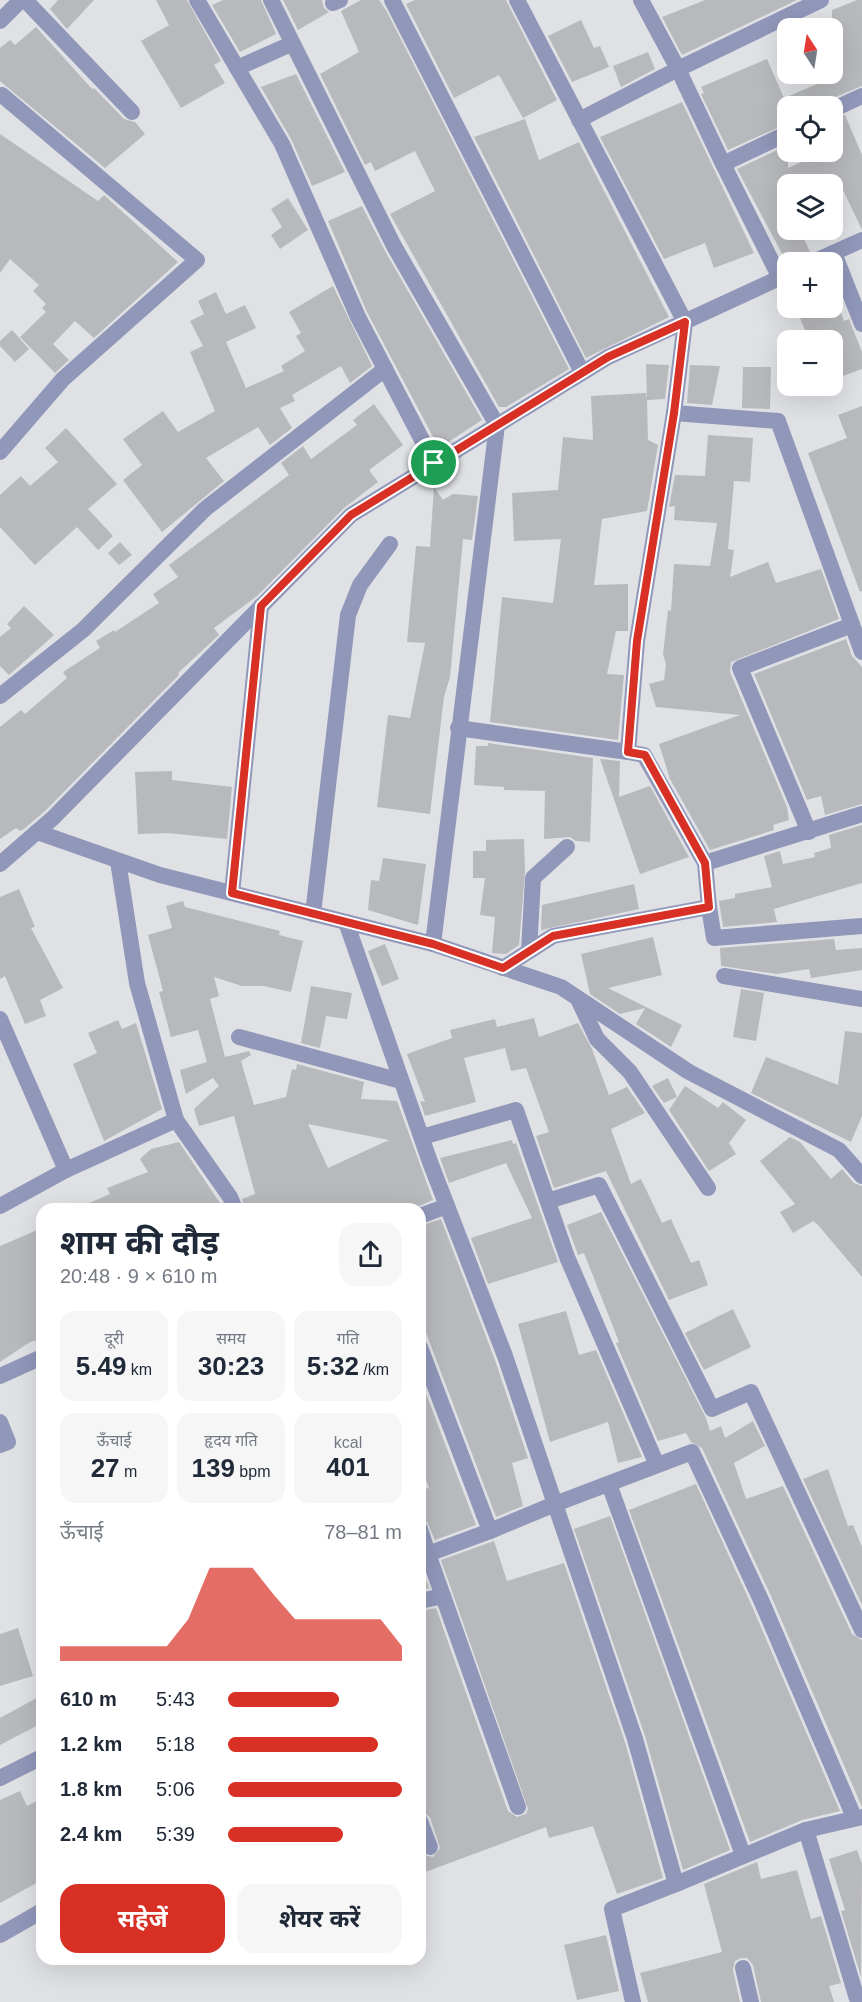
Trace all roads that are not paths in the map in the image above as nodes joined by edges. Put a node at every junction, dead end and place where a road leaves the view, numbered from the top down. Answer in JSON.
{"nodes":[{"id":1,"x":23,"y":0,"type":"edge"},
{"id":2,"x":197,"y":0,"type":"edge"},
{"id":3,"x":271,"y":0,"type":"edge"},
{"id":4,"x":392,"y":0,"type":"edge"},
{"id":5,"x":517,"y":0,"type":"edge"},
{"id":6,"x":641,"y":0,"type":"edge"},
{"id":7,"x":822,"y":0,"type":"edge"},
{"id":8,"x":0,"y":21,"type":"edge"},
{"id":9,"x":291,"y":44,"type":"junction"},
{"id":10,"x":237,"y":68,"type":"junction"},
{"id":11,"x":678,"y":69,"type":"junction"},
{"id":12,"x":1,"y":95,"type":"edge"},
{"id":13,"x":862,"y":96,"type":"edge"},
{"id":14,"x":843,"y":105,"type":"edge"},
{"id":15,"x":132,"y":112,"type":"dead end"},
{"id":16,"x":579,"y":120,"type":"junction"},
{"id":17,"x":777,"y":138,"type":"edge"},
{"id":18,"x":723,"y":164,"type":"junction"},
{"id":19,"x":862,"y":240,"type":"edge"},
{"id":20,"x":836,"y":252,"type":"edge"},
{"id":21,"x":777,"y":263,"type":"edge"},
{"id":22,"x":843,"y":276,"type":"edge"},
{"id":23,"x":777,"y":279,"type":"edge"},
{"id":24,"x":685,"y":322,"type":"junction"},
{"id":25,"x":862,"y":324,"type":"edge"},
{"id":26,"x":385,"y":369,"type":"junction"},
{"id":27,"x":582,"y":372,"type":"junction"},
{"id":28,"x":674,"y":413,"type":"junction"},
{"id":29,"x":496,"y":425,"type":"junction"},
{"id":30,"x":0,"y":452,"type":"edge"},
{"id":31,"x":434,"y":463,"type":"junction"},
{"id":32,"x":390,"y":544,"type":"dead end"},
{"id":33,"x":261,"y":606,"type":"junction"},
{"id":34,"x":852,"y":625,"type":"junction"},
{"id":35,"x":862,"y":652,"type":"edge"},
{"id":36,"x":0,"y":696,"type":"edge"},
{"id":37,"x":458,"y":728,"type":"junction"},
{"id":38,"x":628,"y":752,"type":"junction"},
{"id":39,"x":862,"y":814,"type":"edge"},
{"id":40,"x":37,"y":832,"type":"junction"},
{"id":41,"x":809,"y":832,"type":"junction"},
{"id":42,"x":567,"y":847,"type":"dead end"},
{"id":43,"x":118,"y":861,"type":"junction"},
{"id":44,"x":705,"y":863,"type":"junction"},
{"id":45,"x":0,"y":864,"type":"edge"},
{"id":46,"x":232,"y":893,"type":"junction"},
{"id":47,"x":709,"y":907,"type":"junction"},
{"id":48,"x":313,"y":914,"type":"junction"},
{"id":49,"x":346,"y":922,"type":"junction"},
{"id":50,"x":862,"y":926,"type":"edge"},
{"id":51,"x":433,"y":944,"type":"junction"},
{"id":52,"x":529,"y":951,"type":"junction"},
{"id":53,"x":503,"y":968,"type":"junction"},
{"id":54,"x":724,"y":976,"type":"dead end"},
{"id":55,"x":577,"y":998,"type":"junction"},
{"id":56,"x":862,"y":999,"type":"edge"},
{"id":57,"x":0,"y":1019,"type":"edge"},
{"id":58,"x":239,"y":1037,"type":"dead end"},
{"id":59,"x":401,"y":1081,"type":"junction"},
{"id":60,"x":176,"y":1120,"type":"junction"},
{"id":61,"x":422,"y":1137,"type":"junction"},
{"id":62,"x":66,"y":1170,"type":"junction"},
{"id":63,"x":862,"y":1176,"type":"edge"},
{"id":64,"x":708,"y":1188,"type":"dead end"},
{"id":65,"x":548,"y":1202,"type":"junction"},
{"id":66,"x":232,"y":1203,"type":"edge"},
{"id":67,"x":0,"y":1206,"type":"edge"},
{"id":68,"x":447,"y":1206,"type":"junction"},
{"id":69,"x":426,"y":1214,"type":"edge"},
{"id":70,"x":36,"y":1361,"type":"edge"},
{"id":71,"x":426,"y":1363,"type":"edge"},
{"id":72,"x":0,"y":1376,"type":"edge"},
{"id":73,"x":0,"y":1422,"type":"edge"},
{"id":74,"x":0,"y":1445,"type":"edge"},
{"id":75,"x":657,"y":1465,"type":"junction"},
{"id":76,"x":609,"y":1484,"type":"junction"},
{"id":77,"x":555,"y":1504,"type":"junction"},
{"id":78,"x":490,"y":1531,"type":"junction"},
{"id":79,"x":426,"y":1548,"type":"edge"},
{"id":80,"x":428,"y":1554,"type":"junction"},
{"id":81,"x":443,"y":1596,"type":"junction"},
{"id":82,"x":426,"y":1600,"type":"edge"},
{"id":83,"x":862,"y":1630,"type":"edge"},
{"id":84,"x":36,"y":1760,"type":"edge"},
{"id":85,"x":1,"y":1775,"type":"edge"},
{"id":86,"x":518,"y":1807,"type":"dead end"},
{"id":87,"x":858,"y":1817,"type":"edge"},
{"id":88,"x":806,"y":1830,"type":"junction"},
{"id":89,"x":426,"y":1837,"type":"edge"},
{"id":90,"x":430,"y":1847,"type":"dead end"},
{"id":91,"x":743,"y":1855,"type":"junction"},
{"id":92,"x":676,"y":1884,"type":"junction"},
{"id":93,"x":36,"y":1914,"type":"edge"},
{"id":94,"x":0,"y":1935,"type":"edge"},
{"id":95,"x":743,"y":1968,"type":"dead end"},
{"id":96,"x":633,"y":2002,"type":"edge"},
{"id":97,"x":751,"y":2002,"type":"edge"},
{"id":98,"x":858,"y":2002,"type":"edge"}],
"edges":[{"from":1,"to":8,"type":"street"},
{"from":1,"to":15,"type":"street"},
{"from":2,"to":10,"type":"street"},
{"from":3,"to":9,"type":"street"},
{"from":4,"to":27,"type":"street"},
{"from":5,"to":16,"type":"street"},
{"from":6,"to":11,"type":"street"},
{"from":7,"to":11,"type":"street"},
{"from":9,"to":10,"type":"street"},
{"from":9,"to":29,"type":"street"},
{"from":10,"to":26,"type":"street"},
{"from":11,"to":16,"type":"street"},
{"from":11,"to":18,"type":"street"},
{"from":12,"to":30,"type":"street"},
{"from":13,"to":14,"type":"street"},
{"from":16,"to":24,"type":"street"},
{"from":17,"to":18,"type":"street"},
{"from":18,"to":21,"type":"street"},
{"from":19,"to":20,"type":"street"},
{"from":22,"to":25,"type":"street"},
{"from":23,"to":24,"type":"street"},
{"from":24,"to":27,"type":"street"},
{"from":24,"to":28,"type":"street"},
{"from":26,"to":31,"type":"street"},
{"from":26,"to":36,"type":"street"},
{"from":27,"to":29,"type":"street"},
{"from":28,"to":34,"type":"street"},
{"from":28,"to":38,"type":"street"},
{"from":29,"to":31,"type":"street"},
{"from":29,"to":37,"type":"street"},
{"from":31,"to":33,"type":"street"},
{"from":32,"to":48,"type":"street"},
{"from":33,"to":40,"type":"street"},
{"from":33,"to":46,"type":"street"},
{"from":34,"to":35,"type":"street"},
{"from":34,"to":41,"type":"street"},
{"from":37,"to":38,"type":"street"},
{"from":37,"to":51,"type":"street"},
{"from":38,"to":44,"type":"street"},
{"from":39,"to":41,"type":"street"},
{"from":40,"to":43,"type":"street"},
{"from":40,"to":45,"type":"street"},
{"from":41,"to":44,"type":"street"},
{"from":42,"to":52,"type":"street"},
{"from":43,"to":46,"type":"street"},
{"from":43,"to":60,"type":"street"},
{"from":44,"to":47,"type":"street"},
{"from":46,"to":48,"type":"street"},
{"from":47,"to":50,"type":"street"},
{"from":47,"to":52,"type":"street"},
{"from":48,"to":49,"type":"street"},
{"from":49,"to":51,"type":"street"},
{"from":49,"to":59,"type":"street"},
{"from":51,"to":53,"type":"street"},
{"from":52,"to":53,"type":"street"},
{"from":53,"to":55,"type":"street"},
{"from":54,"to":56,"type":"street"},
{"from":55,"to":63,"type":"street"},
{"from":55,"to":64,"type":"street"},
{"from":57,"to":62,"type":"street"},
{"from":58,"to":59,"type":"street"},
{"from":59,"to":61,"type":"street"},
{"from":60,"to":62,"type":"street"},
{"from":60,"to":66,"type":"street"},
{"from":61,"to":65,"type":"street"},
{"from":61,"to":68,"type":"street"},
{"from":62,"to":67,"type":"street"},
{"from":65,"to":75,"type":"street"},
{"from":65,"to":83,"type":"street"},
{"from":68,"to":69,"type":"street"},
{"from":68,"to":77,"type":"street"},
{"from":70,"to":72,"type":"street"},
{"from":71,"to":78,"type":"street"},
{"from":73,"to":74,"type":"street"},
{"from":75,"to":76,"type":"street"},
{"from":75,"to":87,"type":"street"},
{"from":76,"to":77,"type":"street"},
{"from":76,"to":91,"type":"street"},
{"from":77,"to":78,"type":"street"},
{"from":77,"to":92,"type":"street"},
{"from":78,"to":80,"type":"street"},
{"from":79,"to":80,"type":"street"},
{"from":80,"to":81,"type":"street"},
{"from":81,"to":82,"type":"street"},
{"from":81,"to":86,"type":"street"},
{"from":84,"to":85,"type":"street"},
{"from":87,"to":88,"type":"street"},
{"from":88,"to":91,"type":"street"},
{"from":88,"to":98,"type":"street"},
{"from":89,"to":90,"type":"street"},
{"from":91,"to":92,"type":"street"},
{"from":92,"to":96,"type":"street"},
{"from":93,"to":94,"type":"street"},
{"from":95,"to":97,"type":"street"}]}
